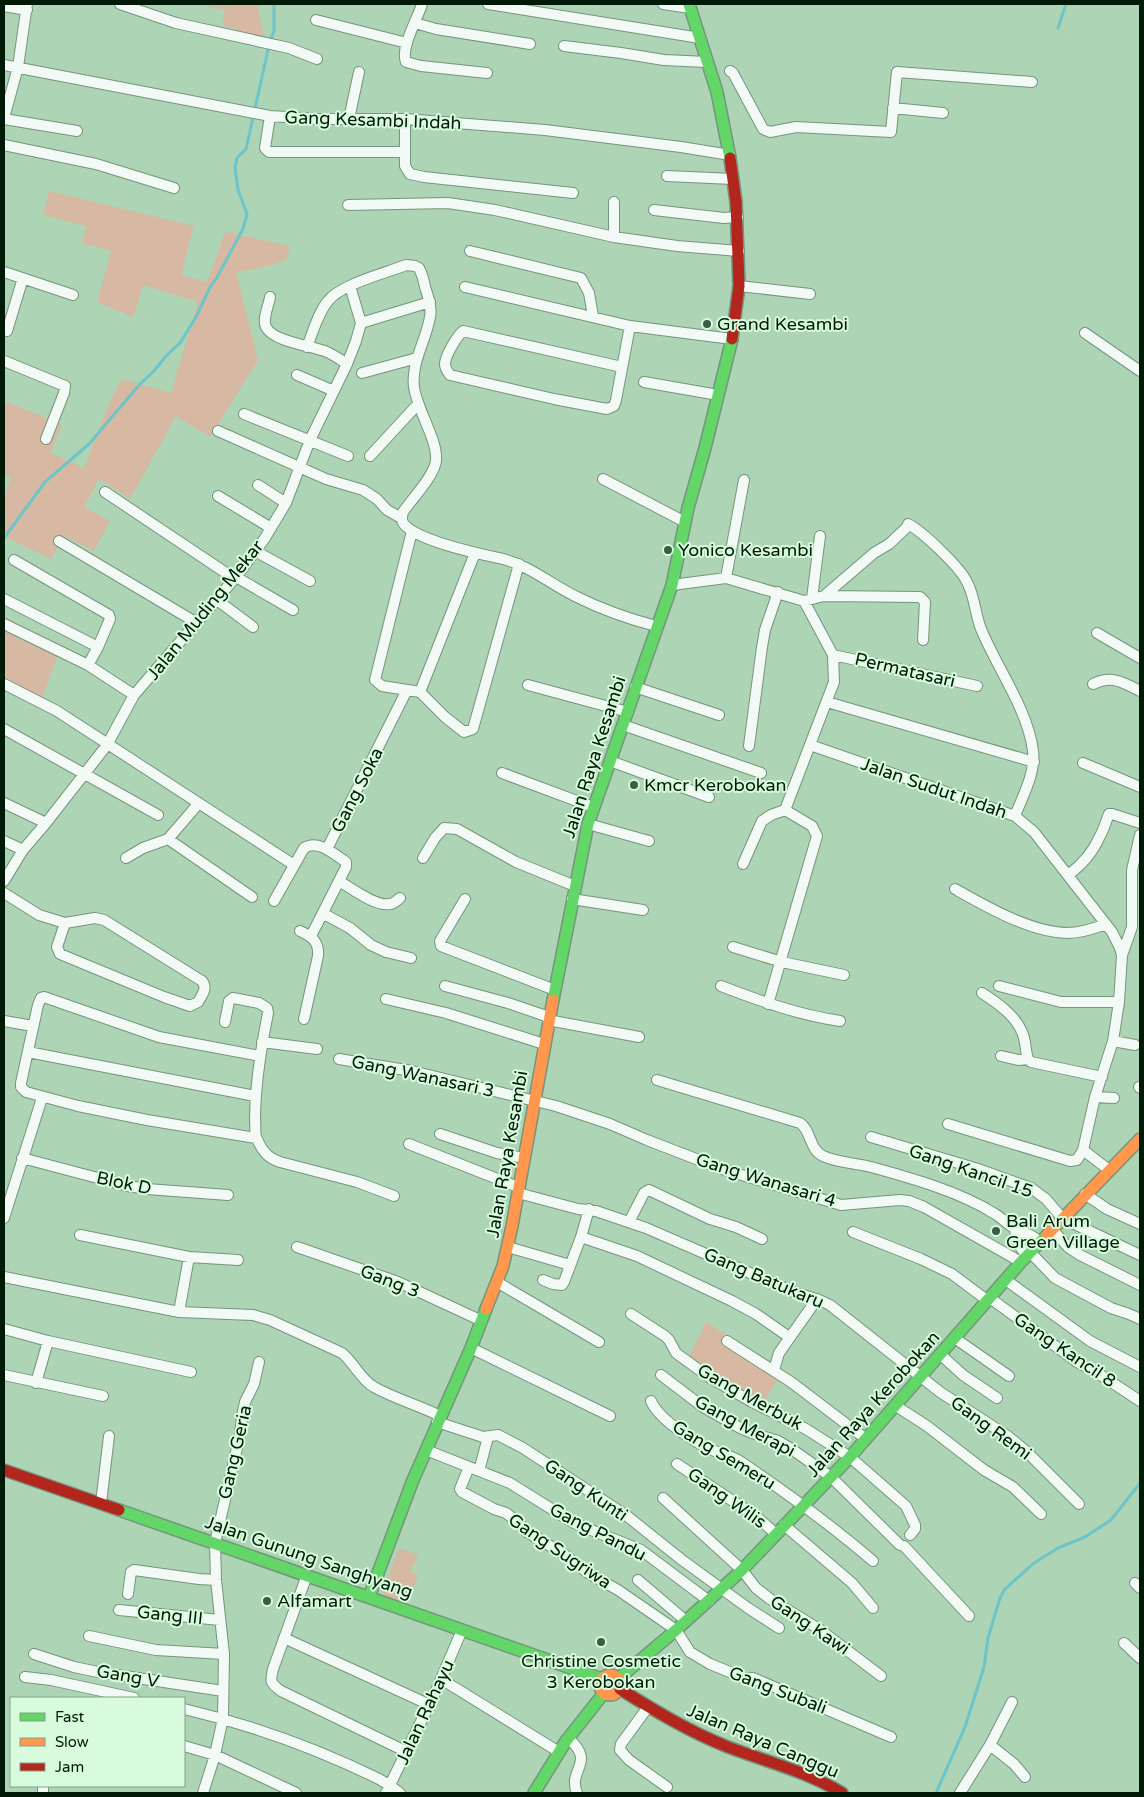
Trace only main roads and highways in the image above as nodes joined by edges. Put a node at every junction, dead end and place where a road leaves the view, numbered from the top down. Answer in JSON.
{"nodes":[{"id":1,"x":690,"y":6,"type":"edge"},
{"id":2,"x":1140,"y":1139,"type":"edge"},
{"id":3,"x":4,"y":1470,"type":"edge"},
{"id":4,"x":368,"y":1597,"type":"junction"},
{"id":5,"x":602,"y":1679,"type":"junction"},
{"id":6,"x":619,"y":1684,"type":"junction"},
{"id":7,"x":604,"y":1693,"type":"junction"},
{"id":8,"x":534,"y":1793,"type":"edge"},
{"id":9,"x":842,"y":1793,"type":"edge"}],
"edges":[{"from":1,"to":4,"type":"main road","name":"Jalan Raya Kesambi"},
{"from":2,"to":6,"type":"main road","name":"Jalan Raya Kerobokan"},
{"from":3,"to":4,"type":"main road","name":"Jalan Gunung Sanghyang"},
{"from":4,"to":5,"type":"main road","name":"Jalan Gunung Sanghyang"},
{"from":5,"to":6,"type":"main road"},
{"from":5,"to":7,"type":"main road"},
{"from":6,"to":7,"type":"main road"},
{"from":6,"to":9,"type":"main road","name":"Jalan Raya Canggu"},
{"from":7,"to":8,"type":"main road"}]}
